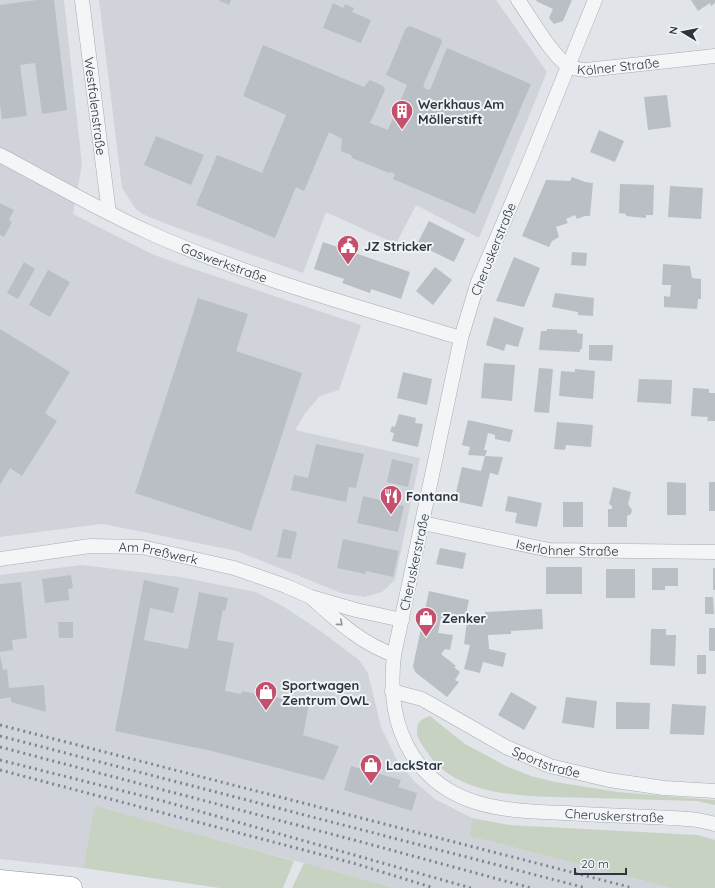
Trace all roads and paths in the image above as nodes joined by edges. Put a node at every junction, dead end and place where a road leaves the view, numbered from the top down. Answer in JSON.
{"nodes":[{"id":1,"x":82,"y":0,"type":"edge"},
{"id":2,"x":518,"y":0,"type":"edge"},
{"id":3,"x":595,"y":0,"type":"edge"},
{"id":4,"x":715,"y":56,"type":"edge"},
{"id":5,"x":568,"y":66,"type":"junction"},
{"id":6,"x":0,"y":155,"type":"edge"},
{"id":7,"x":109,"y":213,"type":"junction"},
{"id":8,"x":461,"y":338,"type":"junction"},
{"id":9,"x":423,"y":523,"type":"junction"},
{"id":10,"x":715,"y":552,"type":"edge"},
{"id":11,"x":0,"y":559,"type":"edge"},
{"id":12,"x":311,"y":597,"type":"junction"},
{"id":13,"x":402,"y":620,"type":"junction"},
{"id":14,"x":394,"y":655,"type":"junction"},
{"id":15,"x":392,"y":691,"type":"junction"},
{"id":16,"x":715,"y":791,"type":"edge"},
{"id":17,"x":715,"y":824,"type":"edge"},
{"id":18,"x":0,"y":881,"type":"edge"},
{"id":19,"x":71,"y":888,"type":"edge"}],
"edges":[{"from":1,"to":7,"type":"street","name":"Westfalenstraße"},
{"from":2,"to":5,"type":"street"},
{"from":3,"to":5,"type":"street","name":"Cheruskerstraße"},
{"from":4,"to":5,"type":"street","name":"Kölner Straße"},
{"from":5,"to":8,"type":"street","name":"Cheruskerstraße"},
{"from":6,"to":7,"type":"street","name":"Gaswerkstraße"},
{"from":7,"to":8,"type":"street","name":"Gaswerkstraße"},
{"from":8,"to":9,"type":"street","name":"Cheruskerstraße"},
{"from":9,"to":10,"type":"street","name":"Iserlohner Straße"},
{"from":9,"to":13,"type":"street","name":"Cheruskerstraße"},
{"from":11,"to":12,"type":"street","name":"Am Preßwerk"},
{"from":12,"to":13,"type":"street","name":"Am Preßwerk"},
{"from":12,"to":14,"type":"street","name":"Am Preßwerk","one_way":true},
{"from":13,"to":14,"type":"street","name":"Cheruskerstraße"},
{"from":14,"to":15,"type":"street","name":"Cheruskerstraße"},
{"from":15,"to":16,"type":"street","name":"Sportstraße"},
{"from":15,"to":17,"type":"street","name":"Cheruskerstraße"},
{"from":18,"to":19,"type":"highway"}]}
